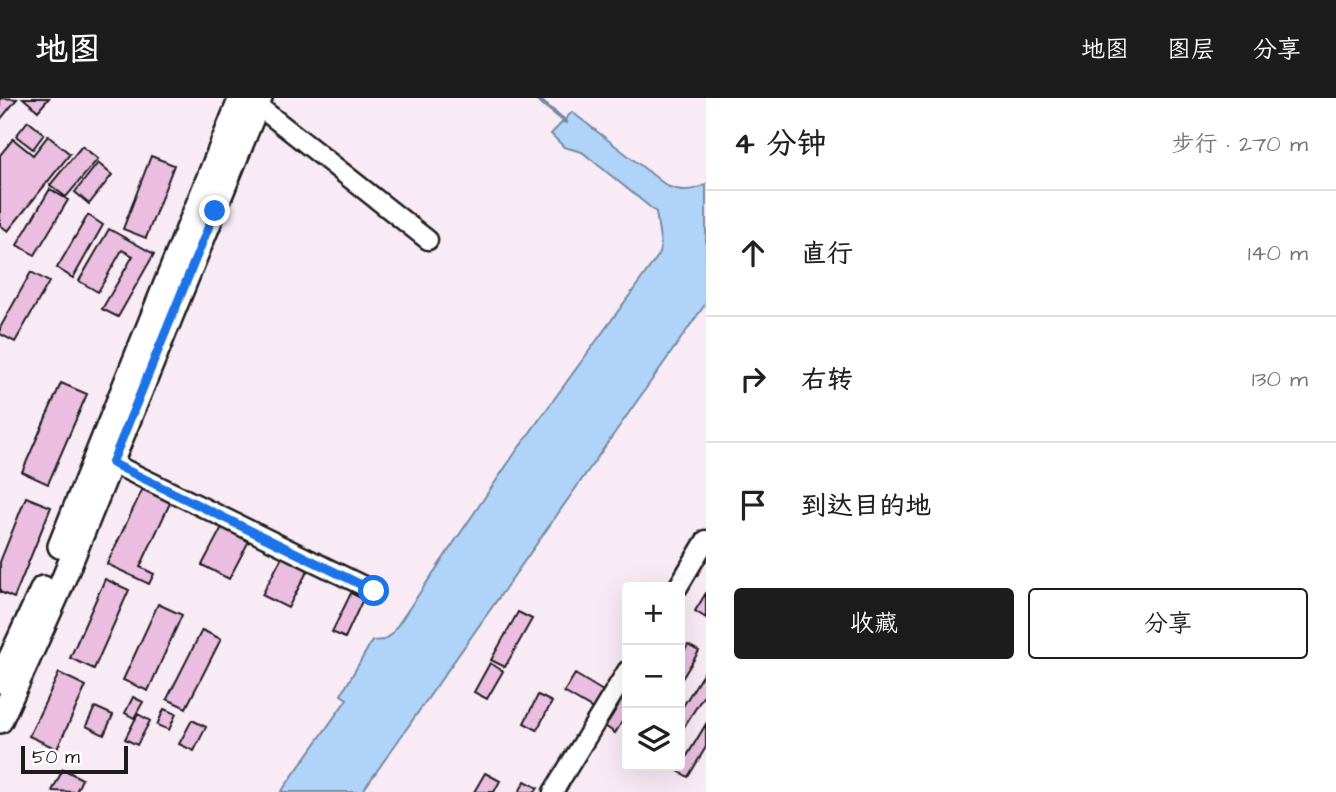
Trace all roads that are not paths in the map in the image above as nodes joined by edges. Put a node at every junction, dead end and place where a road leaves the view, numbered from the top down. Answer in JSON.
{"nodes":[{"id":1,"x":253,"y":100,"type":"edge"},
{"id":2,"x":428,"y":240,"type":"dead end"},
{"id":3,"x":112,"y":463,"type":"junction"},
{"id":4,"x":706,"y":540,"type":"edge"},
{"id":5,"x":681,"y":582,"type":"edge"},
{"id":6,"x":374,"y":591,"type":"dead end"},
{"id":7,"x":622,"y":679,"type":"edge"},
{"id":8,"x":0,"y":681,"type":"edge"},
{"id":9,"x":0,"y":721,"type":"edge"},
{"id":10,"x":552,"y":792,"type":"edge"}],
"edges":[{"from":1,"to":2,"type":"street"},
{"from":1,"to":3,"type":"main road"},
{"from":1,"to":8,"type":"main road"},
{"from":3,"to":6,"type":"street"},
{"from":3,"to":9,"type":"main road"},
{"from":4,"to":5,"type":"street"},
{"from":7,"to":10,"type":"street"}]}
